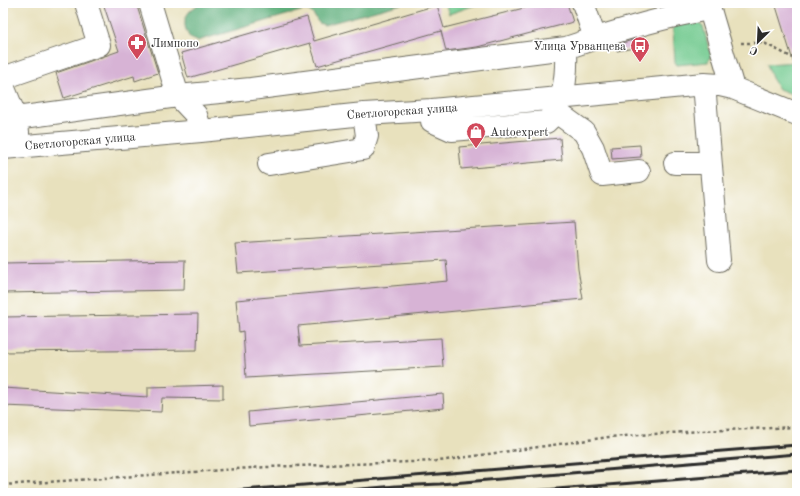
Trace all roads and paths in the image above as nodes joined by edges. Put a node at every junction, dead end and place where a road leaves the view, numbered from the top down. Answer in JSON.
{"nodes":[{"id":1,"x":86,"y":3,"type":"edge"},
{"id":2,"x":150,"y":3,"type":"edge"},
{"id":3,"x":583,"y":3,"type":"edge"},
{"id":4,"x":709,"y":6,"type":"edge"},
{"id":5,"x":594,"y":38,"type":"junction"},
{"id":6,"x":741,"y":43,"type":"dead end"},
{"id":7,"x":566,"y":48,"type":"junction"},
{"id":8,"x":797,"y":60,"type":"edge"},
{"id":9,"x":3,"y":78,"type":"edge"},
{"id":10,"x":704,"y":84,"type":"junction"},
{"id":11,"x":3,"y":86,"type":"edge"},
{"id":12,"x":733,"y":88,"type":"junction"},
{"id":13,"x":178,"y":96,"type":"junction"},
{"id":14,"x":558,"y":104,"type":"junction"},
{"id":15,"x":364,"y":114,"type":"junction"},
{"id":16,"x":797,"y":114,"type":"edge"},
{"id":17,"x":16,"y":118,"type":"junction"},
{"id":18,"x":201,"y":131,"type":"junction"},
{"id":19,"x":11,"y":148,"type":"edge"},
{"id":20,"x":675,"y":163,"type":"dead end"},
{"id":21,"x":710,"y":163,"type":"junction"},
{"id":22,"x":270,"y":164,"type":"dead end"},
{"id":23,"x":639,"y":171,"type":"dead end"},
{"id":24,"x":719,"y":260,"type":"dead end"},
{"id":25,"x":797,"y":427,"type":"edge"},
{"id":26,"x":3,"y":485,"type":"edge"}],
"edges":[{"from":1,"to":9,"type":"street"},
{"from":2,"to":13,"type":"street"},
{"from":3,"to":5,"type":"street"},
{"from":4,"to":5,"type":"street"},
{"from":4,"to":12,"type":"street"},
{"from":5,"to":7,"type":"street"},
{"from":6,"to":8,"type":"path"},
{"from":7,"to":13,"type":"street"},
{"from":7,"to":14,"type":"street"},
{"from":10,"to":12,"type":"street","name":"Светлогорская улица"},
{"from":10,"to":14,"type":"street","name":"Светлогорская улица"},
{"from":10,"to":21,"type":"street"},
{"from":11,"to":17,"type":"street"},
{"from":12,"to":16,"type":"street","name":"Светлогорская улица"},
{"from":13,"to":17,"type":"street"},
{"from":13,"to":18,"type":"street"},
{"from":14,"to":15,"type":"street","name":"Светлогорская улица"},
{"from":14,"to":23,"type":"street"},
{"from":15,"to":18,"type":"street","name":"Светлогорская улица"},
{"from":15,"to":22,"type":"street"},
{"from":17,"to":19,"type":"street"},
{"from":18,"to":19,"type":"street","name":"Светлогорская улица"},
{"from":20,"to":21,"type":"street"},
{"from":21,"to":24,"type":"street"},
{"from":25,"to":26,"type":"path"}]}
